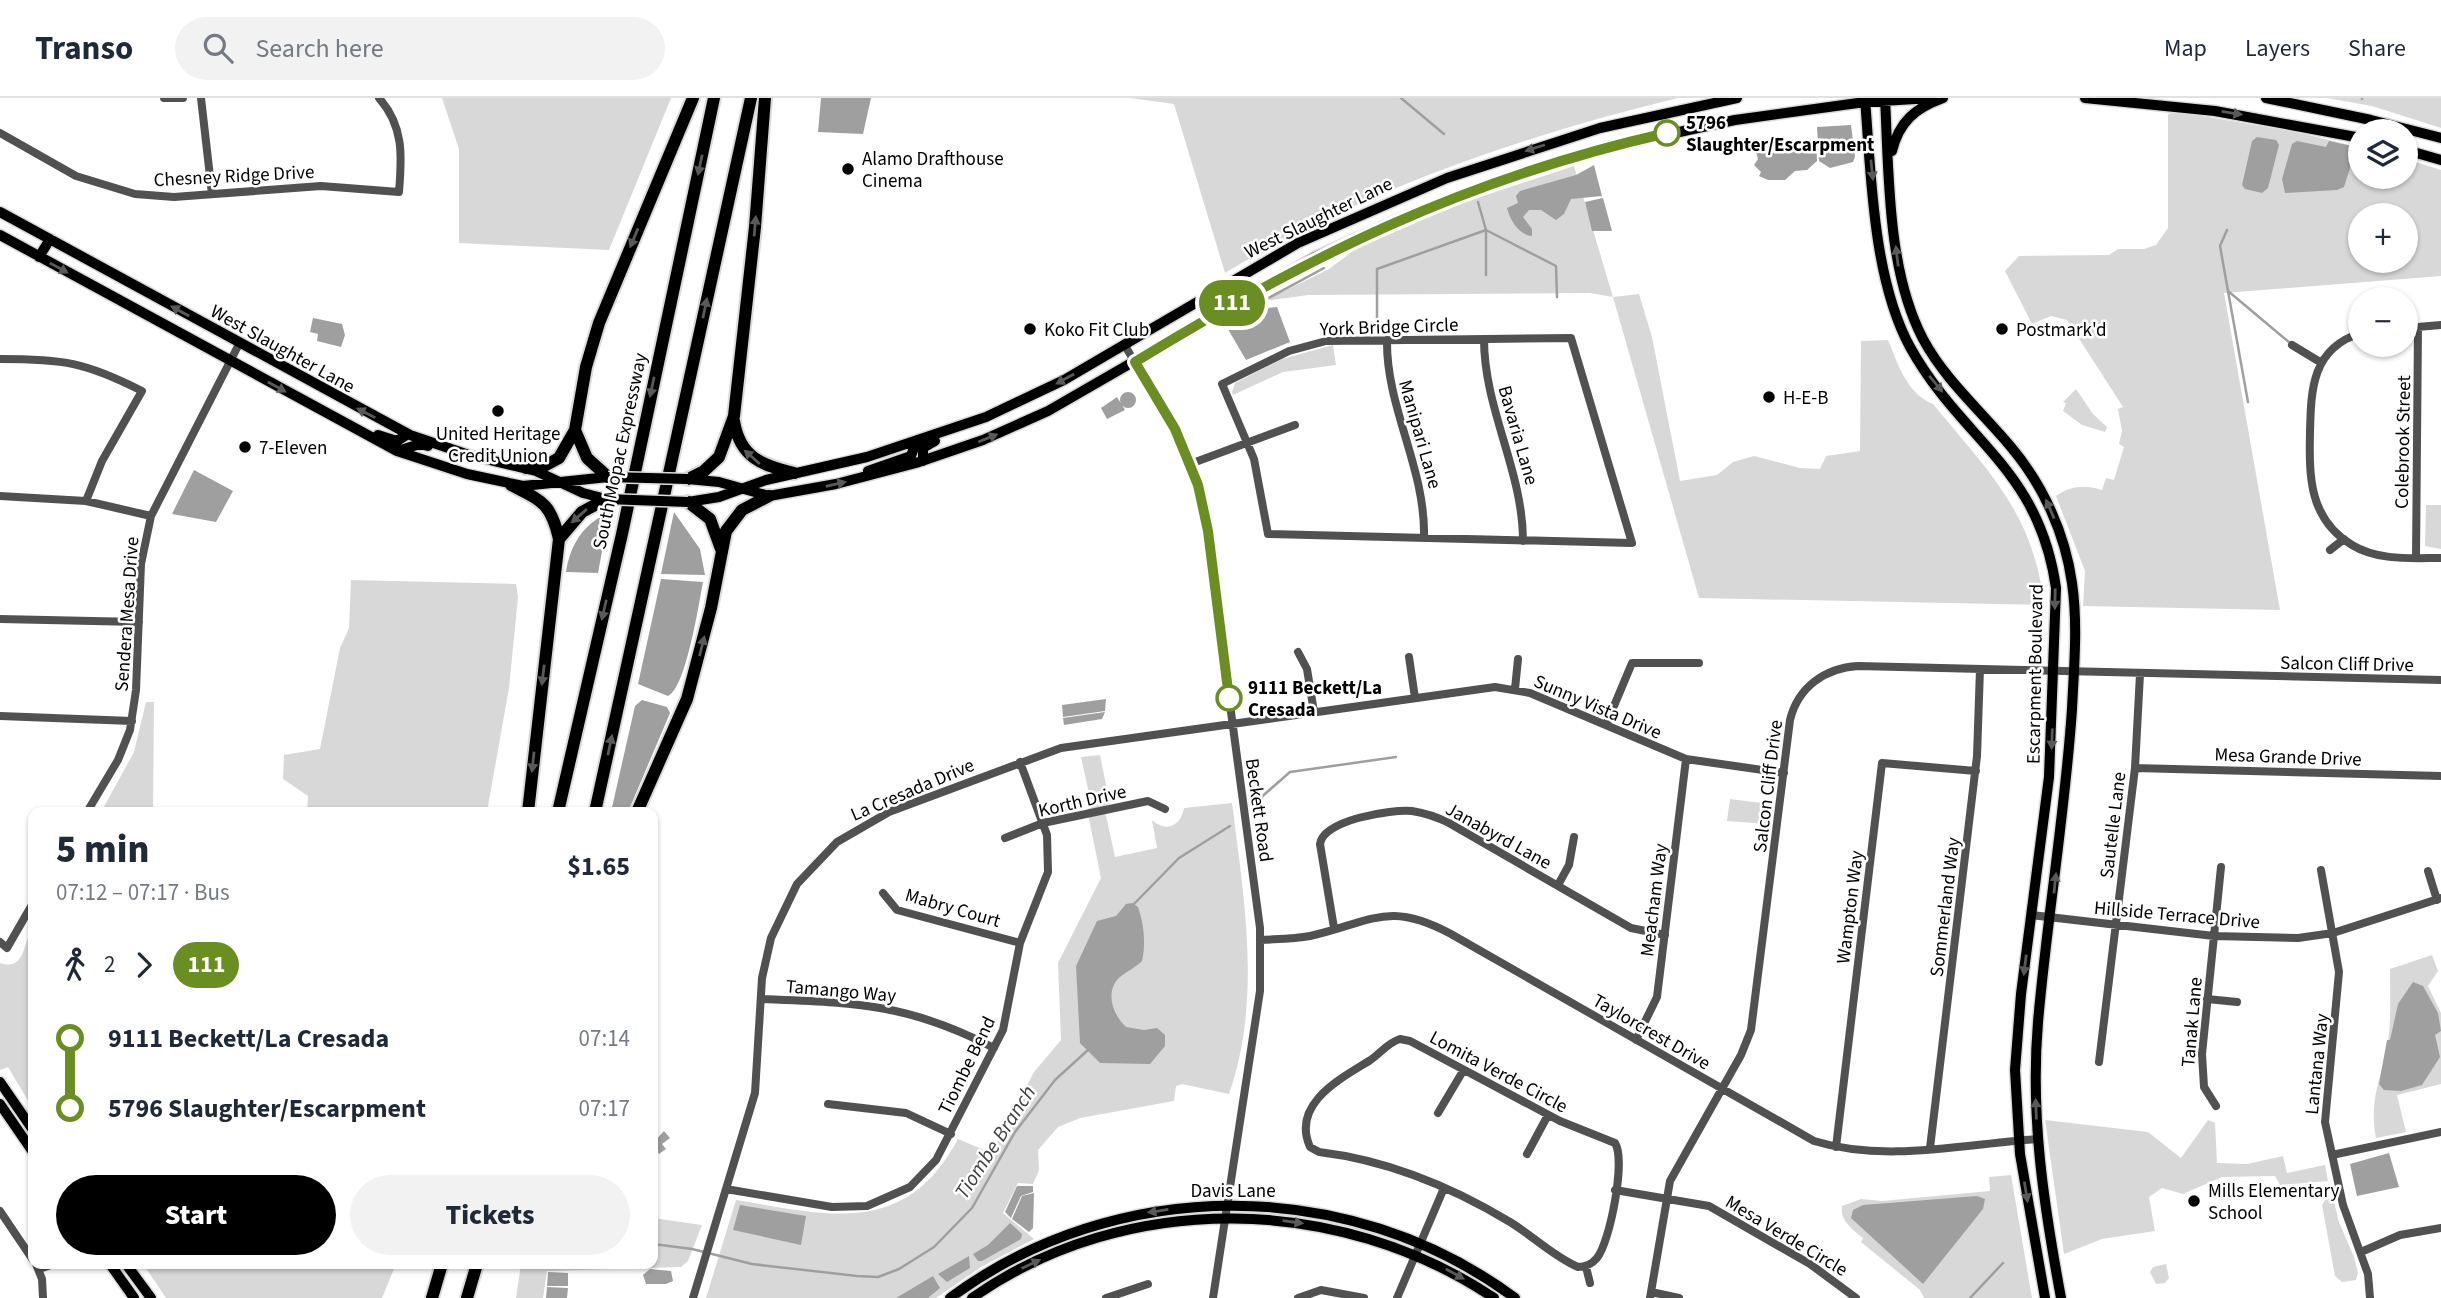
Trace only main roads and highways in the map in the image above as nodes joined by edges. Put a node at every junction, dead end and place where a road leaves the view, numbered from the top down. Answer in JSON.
{"nodes":[{"id":1,"x":693,"y":98,"type":"edge"},
{"id":2,"x":714,"y":98,"type":"edge"},
{"id":3,"x":751,"y":98,"type":"edge"},
{"id":4,"x":765,"y":98,"type":"edge"},
{"id":5,"x":1737,"y":98,"type":"edge"},
{"id":6,"x":1932,"y":98,"type":"edge"},
{"id":7,"x":1943,"y":98,"type":"edge"},
{"id":8,"x":2085,"y":98,"type":"edge"},
{"id":9,"x":2266,"y":98,"type":"edge"},
{"id":10,"x":1885,"y":99,"type":"edge"},
{"id":11,"x":1865,"y":100,"type":"edge"},
{"id":12,"x":2165,"y":101,"type":"edge"},
{"id":13,"x":1600,"y":128,"type":"junction"},
{"id":14,"x":2348,"y":135,"type":"edge"},
{"id":15,"x":2441,"y":138,"type":"edge"},
{"id":16,"x":1605,"y":148,"type":"junction"},
{"id":17,"x":2418,"y":153,"type":"edge"},
{"id":18,"x":2441,"y":160,"type":"edge"},
{"id":19,"x":1889,"y":162,"type":"junction"},
{"id":20,"x":0,"y":212,"type":"edge"},
{"id":21,"x":0,"y":235,"type":"edge"},
{"id":22,"x":50,"y":239,"type":"junction"},
{"id":23,"x":39,"y":257,"type":"junction"},
{"id":24,"x":1906,"y":296,"type":"junction"},
{"id":25,"x":1892,"y":301,"type":"junction"},
{"id":26,"x":1909,"y":307,"type":"junction"},
{"id":27,"x":1895,"y":312,"type":"junction"},
{"id":28,"x":323,"y":413,"type":"junction"},
{"id":29,"x":734,"y":416,"type":"junction"},
{"id":30,"x":986,"y":417,"type":"junction"},
{"id":31,"x":575,"y":430,"type":"junction"},
{"id":32,"x":408,"y":434,"type":"junction"},
{"id":33,"x":2003,"y":438,"type":"junction"},
{"id":34,"x":916,"y":442,"type":"junction"},
{"id":35,"x":1991,"y":448,"type":"junction"},
{"id":36,"x":397,"y":452,"type":"junction"},
{"id":37,"x":493,"y":460,"type":"junction"},
{"id":38,"x":923,"y":461,"type":"junction"},
{"id":39,"x":526,"y":468,"type":"junction"},
{"id":40,"x":794,"y":473,"type":"junction"},
{"id":41,"x":608,"y":477,"type":"junction"},
{"id":42,"x":688,"y":478,"type":"junction"},
{"id":43,"x":859,"y":478,"type":"junction"},
{"id":44,"x":563,"y":482,"type":"junction"},
{"id":45,"x":511,"y":485,"type":"junction"},
{"id":46,"x":740,"y":489,"type":"junction"},
{"id":47,"x":769,"y":496,"type":"junction"},
{"id":48,"x":606,"y":499,"type":"junction"},
{"id":49,"x":688,"y":502,"type":"junction"},
{"id":50,"x":559,"y":539,"type":"junction"},
{"id":51,"x":721,"y":550,"type":"junction"},
{"id":52,"x":529,"y":807,"type":"edge"},
{"id":53,"x":559,"y":807,"type":"edge"},
{"id":54,"x":596,"y":807,"type":"edge"},
{"id":55,"x":639,"y":807,"type":"edge"},
{"id":56,"x":1,"y":1086,"type":"edge"},
{"id":57,"x":0,"y":1104,"type":"edge"},
{"id":58,"x":28,"y":1123,"type":"edge"},
{"id":59,"x":28,"y":1145,"type":"edge"},
{"id":60,"x":114,"y":1269,"type":"edge"},
{"id":61,"x":131,"y":1269,"type":"edge"},
{"id":62,"x":441,"y":1269,"type":"edge"},
{"id":63,"x":476,"y":1269,"type":"edge"},
{"id":64,"x":134,"y":1298,"type":"edge"},
{"id":65,"x":151,"y":1298,"type":"edge"},
{"id":66,"x":432,"y":1298,"type":"edge"},
{"id":67,"x":467,"y":1298,"type":"edge"},
{"id":68,"x":950,"y":1298,"type":"edge"},
{"id":69,"x":971,"y":1298,"type":"edge"},
{"id":70,"x":1494,"y":1298,"type":"edge"},
{"id":71,"x":1515,"y":1298,"type":"edge"},
{"id":72,"x":2045,"y":1298,"type":"edge"},
{"id":73,"x":2061,"y":1298,"type":"edge"}],
"edges":[{"from":1,"to":31,"type":"highway","one_way":true},
{"from":2,"to":53,"type":"highway","name":"South Mopac Expressway","one_way":true},
{"from":54,"to":3,"type":"highway","one_way":true},
{"from":29,"to":4,"type":"highway","one_way":true},
{"from":5,"to":13,"type":"main road","name":"West Slaughter Lane"},
{"from":6,"to":10,"type":"main road","name":"West Slaughter Lane"},
{"from":7,"to":19,"type":"main road"},
{"from":8,"to":12,"type":"main road"},
{"from":9,"to":15,"type":"main road"},
{"from":10,"to":11,"type":"main road","name":"West Slaughter Lane"},
{"from":10,"to":19,"type":"main road","name":"Escarpment Boulevard"},
{"from":11,"to":16,"type":"main road","name":"West Slaughter Lane"},
{"from":11,"to":25,"type":"main road","name":"Escarpment Boulevard","one_way":true},
{"from":12,"to":14,"type":"main road","one_way":true},
{"from":13,"to":16,"type":"main road"},
{"from":13,"to":30,"type":"main road","name":"West Slaughter Lane","one_way":true},
{"from":38,"to":16,"type":"main road","name":"West Slaughter Lane","one_way":true},
{"from":17,"to":18,"type":"main road"},
{"from":24,"to":19,"type":"main road","name":"Escarpment Boulevard","one_way":true},
{"from":20,"to":22,"type":"main road","name":"West Slaughter Lane"},
{"from":21,"to":23,"type":"main road","name":"West Slaughter Lane"},
{"from":22,"to":23,"type":"main road"},
{"from":32,"to":22,"type":"main road","name":"West Slaughter Lane","one_way":true},
{"from":23,"to":28,"type":"main road","name":"West Slaughter Lane","one_way":true},
{"from":24,"to":25,"type":"main road"},
{"from":24,"to":26,"type":"main road","name":"Escarpment Boulevard"},
{"from":25,"to":27,"type":"main road","name":"Escarpment Boulevard"},
{"from":26,"to":27,"type":"main road"},
{"from":26,"to":33,"type":"main road","name":"Escarpment Boulevard"},
{"from":27,"to":35,"type":"main road","name":"Escarpment Boulevard","one_way":true},
{"from":28,"to":32,"type":"main road"},
{"from":28,"to":36,"type":"main road","name":"West Slaughter Lane"},
{"from":40,"to":29,"type":"highway","one_way":true},
{"from":29,"to":42,"type":"highway"},
{"from":30,"to":34,"type":"main road","name":"West Slaughter Lane"},
{"from":30,"to":38,"type":"main road"},
{"from":31,"to":39,"type":"highway"},
{"from":31,"to":41,"type":"highway"},
{"from":32,"to":37,"type":"main road","name":"West Slaughter Lane"},
{"from":33,"to":35,"type":"main road"},
{"from":73,"to":33,"type":"main road","name":"Escarpment Boulevard","one_way":true},
{"from":34,"to":40,"type":"main road","name":"West Slaughter Lane"},
{"from":34,"to":43,"type":"main road"},
{"from":35,"to":72,"type":"main road","name":"Escarpment Boulevard","one_way":true},
{"from":36,"to":37,"type":"main road"},
{"from":36,"to":45,"type":"main road","name":"West Slaughter Lane"},
{"from":37,"to":39,"type":"main road","name":"West Slaughter Lane"},
{"from":38,"to":43,"type":"main road","name":"West Slaughter Lane"},
{"from":39,"to":44,"type":"main road","name":"West Slaughter Lane"},
{"from":40,"to":46,"type":"main road","name":"West Slaughter Lane"},
{"from":41,"to":42,"type":"main road","name":"West Slaughter Lane","bridge":true},
{"from":41,"to":44,"type":"main road","name":"West Slaughter Lane"},
{"from":42,"to":46,"type":"main road","name":"West Slaughter Lane"},
{"from":47,"to":43,"type":"main road","name":"West Slaughter Lane","one_way":true},
{"from":44,"to":45,"type":"main road","name":"West Slaughter Lane"},
{"from":44,"to":48,"type":"main road","name":"West Slaughter Lane"},
{"from":45,"to":50,"type":"highway"},
{"from":46,"to":47,"type":"main road","name":"West Slaughter Lane"},
{"from":46,"to":49,"type":"main road","name":"West Slaughter Lane"},
{"from":47,"to":51,"type":"highway"},
{"from":48,"to":49,"type":"main road","name":"West Slaughter Lane","bridge":true},
{"from":48,"to":50,"type":"highway","one_way":true},
{"from":49,"to":51,"type":"highway"},
{"from":50,"to":52,"type":"highway","one_way":true},
{"from":55,"to":51,"type":"highway","one_way":true},
{"from":56,"to":58,"type":"main road"},
{"from":57,"to":59,"type":"main road"},
{"from":60,"to":64,"type":"main road"},
{"from":61,"to":65,"type":"main road"},
{"from":62,"to":66,"type":"highway"},
{"from":63,"to":67,"type":"highway"},
{"from":71,"to":68,"type":"main road","name":"Davis Lane","one_way":true},
{"from":69,"to":70,"type":"main road","name":"Davis Lane","one_way":true}]}
